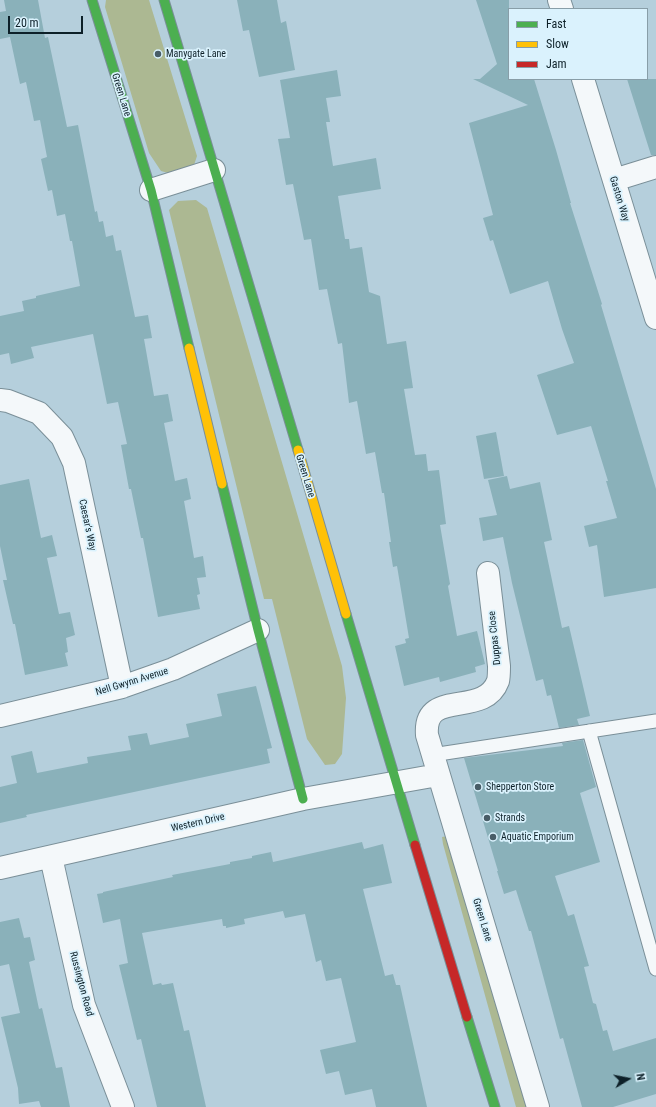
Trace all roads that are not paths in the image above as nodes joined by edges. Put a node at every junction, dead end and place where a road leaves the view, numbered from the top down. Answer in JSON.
{"nodes":[{"id":1,"x":92,"y":0,"type":"edge"},
{"id":2,"x":164,"y":0,"type":"edge"},
{"id":3,"x":583,"y":80,"type":"edge"},
{"id":4,"x":656,"y":167,"type":"edge"},
{"id":5,"x":214,"y":170,"type":"junction"},
{"id":6,"x":614,"y":180,"type":"junction"},
{"id":7,"x":150,"y":190,"type":"junction"},
{"id":8,"x":656,"y":318,"type":"edge"},
{"id":9,"x":0,"y":400,"type":"edge"},
{"id":10,"x":488,"y":573,"type":"dead end"},
{"id":11,"x":258,"y":630,"type":"junction"},
{"id":12,"x":122,"y":687,"type":"junction"},
{"id":13,"x":0,"y":716,"type":"edge"},
{"id":14,"x":656,"y":720,"type":"edge"},
{"id":15,"x":589,"y":731,"type":"junction"},
{"id":16,"x":435,"y":765,"type":"junction"},
{"id":17,"x":396,"y":782,"type":"junction"},
{"id":18,"x":303,"y":799,"type":"junction"},
{"id":19,"x":51,"y":858,"type":"junction"},
{"id":20,"x":0,"y":868,"type":"edge"},
{"id":21,"x":656,"y":969,"type":"edge"},
{"id":22,"x":123,"y":1107,"type":"edge"},
{"id":23,"x":495,"y":1107,"type":"edge"},
{"id":24,"x":538,"y":1107,"type":"edge"}],
"edges":[{"from":1,"to":7,"type":"main road","name":"Green Lane"},
{"from":2,"to":5,"type":"main road","name":"Green Lane"},
{"from":3,"to":6,"type":"street","name":"Gaston Way"},
{"from":4,"to":6,"type":"street"},
{"from":5,"to":7,"type":"street"},
{"from":5,"to":17,"type":"main road","name":"Green Lane"},
{"from":6,"to":8,"type":"street","name":"Gaston Way"},
{"from":7,"to":11,"type":"main road","name":"Green Lane"},
{"from":9,"to":12,"type":"street","name":"Caesar's Way"},
{"from":10,"to":16,"type":"street","name":"Duppas Close"},
{"from":11,"to":12,"type":"street","name":"Nell Gwynn Avenue"},
{"from":11,"to":18,"type":"main road","name":"Green Lane"},
{"from":12,"to":13,"type":"street","name":"Nell Gwynn Avenue"},
{"from":14,"to":15,"type":"lane"},
{"from":15,"to":16,"type":"lane"},
{"from":15,"to":21,"type":"lane"},
{"from":16,"to":17,"type":"street"},
{"from":16,"to":24,"type":"street","name":"Green Lane"},
{"from":17,"to":18,"type":"street","name":"Western Drive"},
{"from":17,"to":23,"type":"main road","name":"Green Lane"},
{"from":18,"to":19,"type":"street","name":"Western Drive"},
{"from":19,"to":20,"type":"street","name":"Western Drive"},
{"from":19,"to":22,"type":"street","name":"Russington Road"}]}
